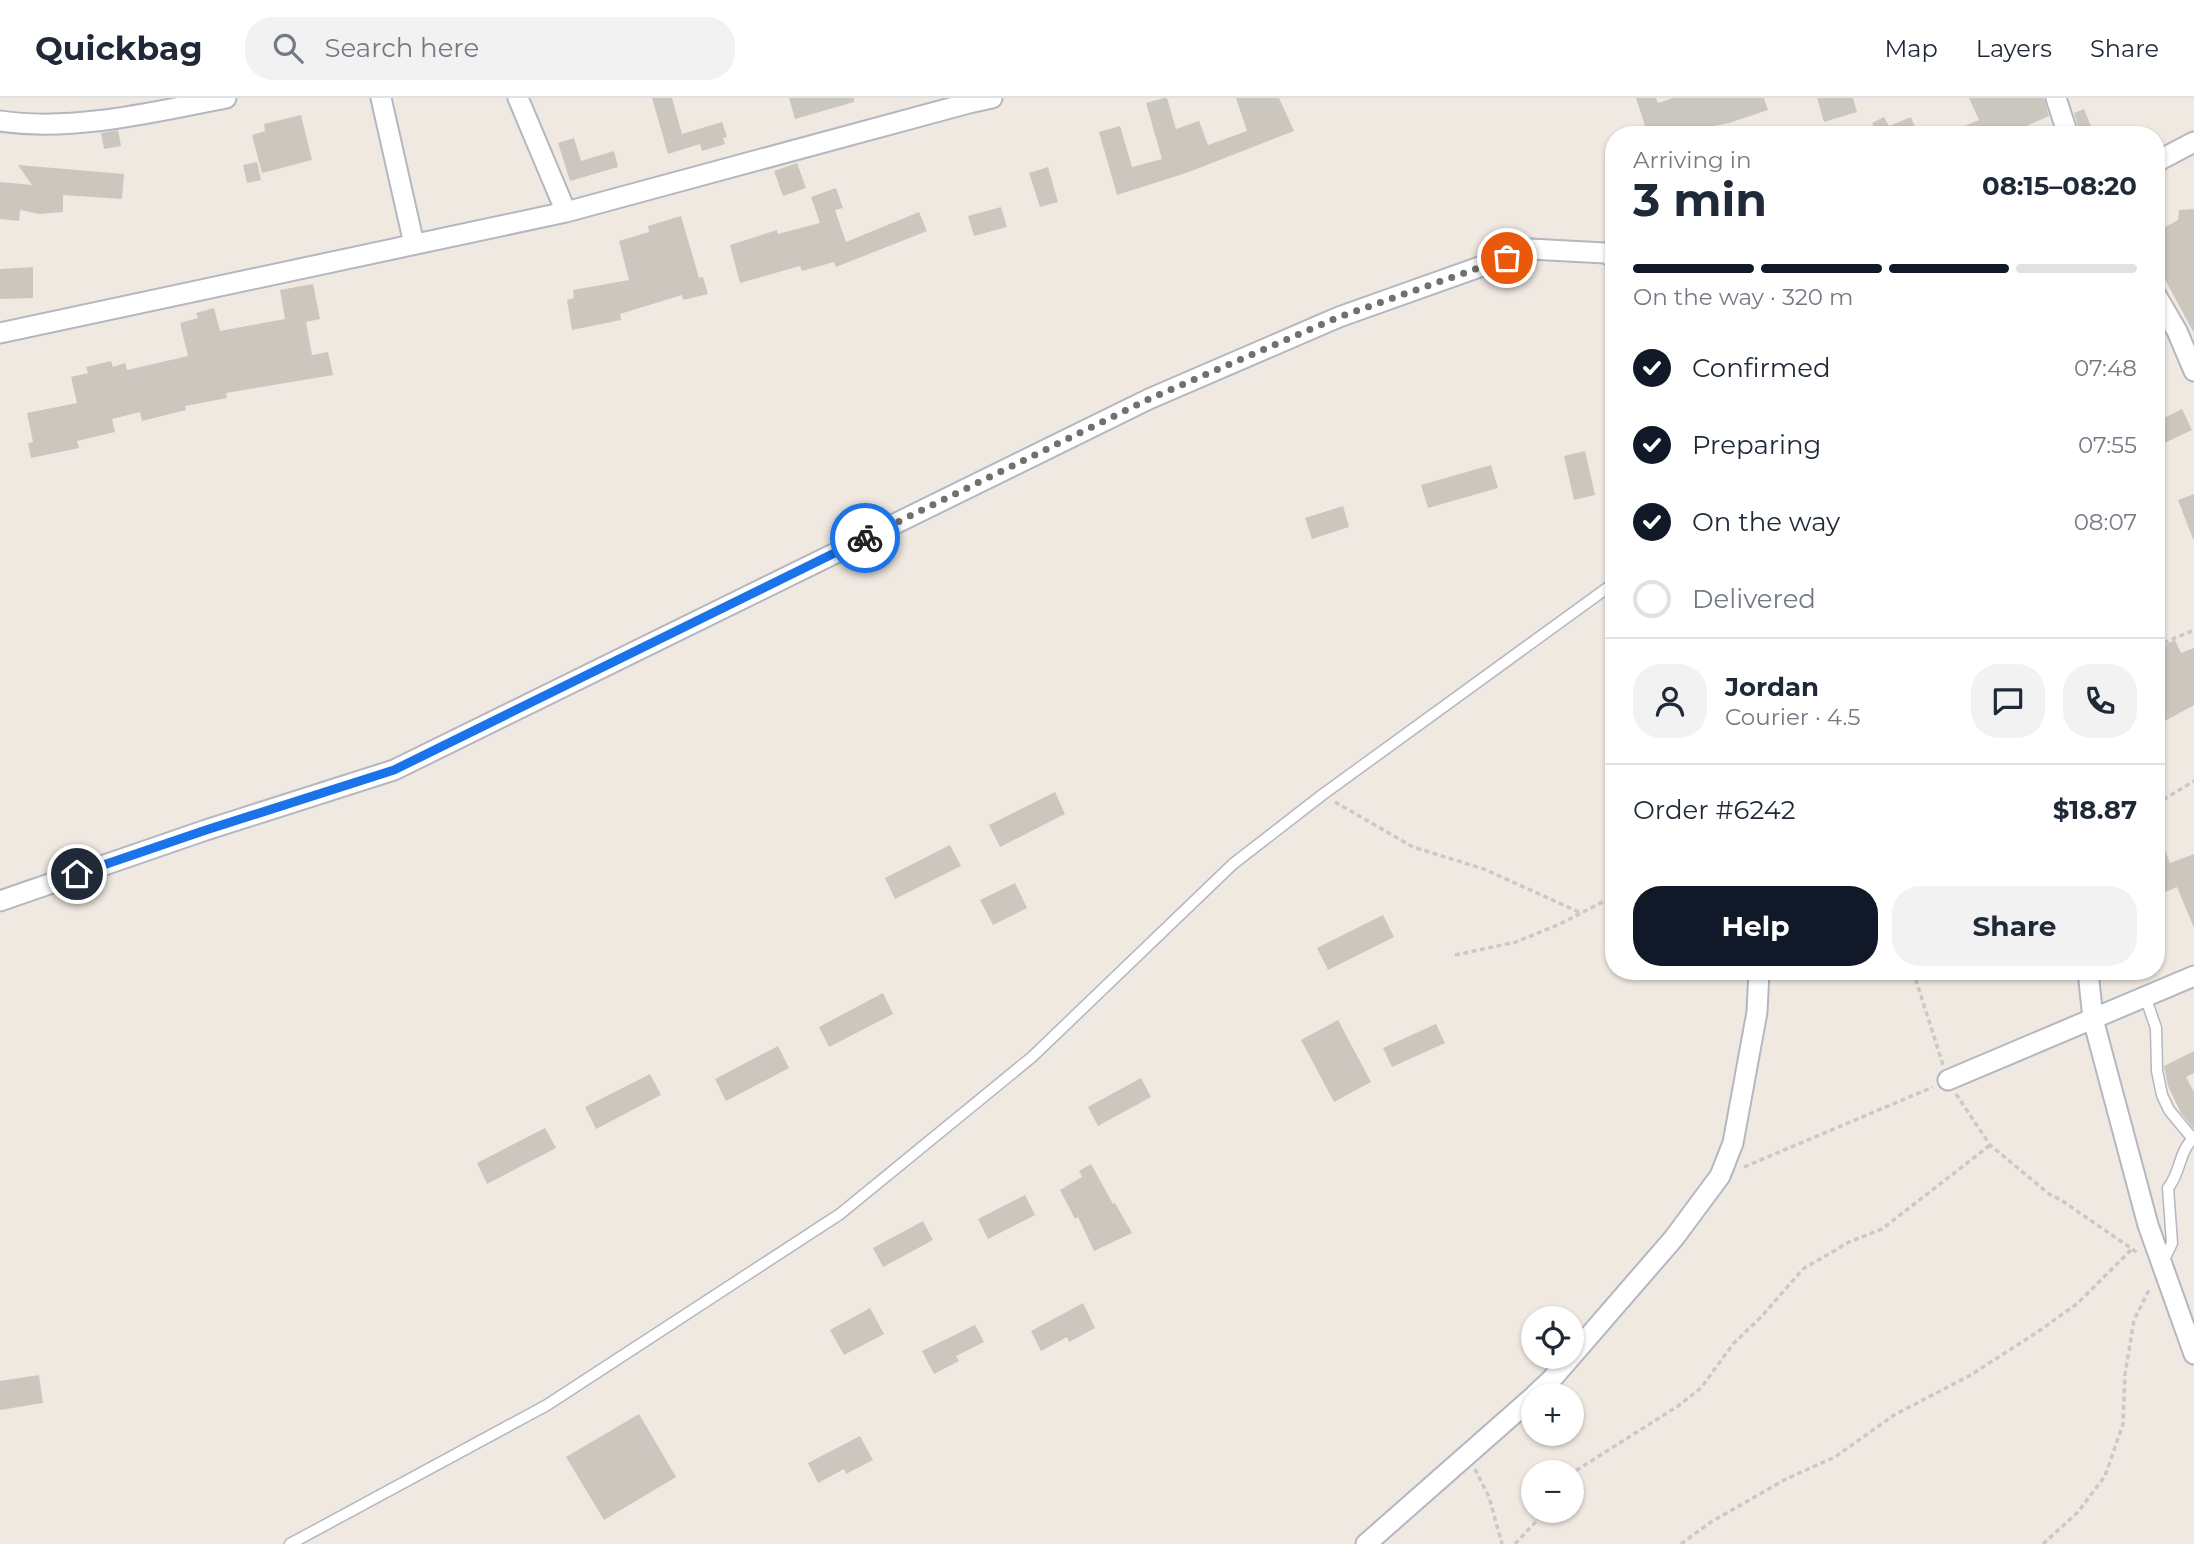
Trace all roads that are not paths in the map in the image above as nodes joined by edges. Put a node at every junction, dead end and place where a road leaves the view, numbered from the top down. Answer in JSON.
{"nodes":[{"id":1,"x":226,"y":98,"type":"edge"},
{"id":2,"x":381,"y":98,"type":"edge"},
{"id":3,"x":518,"y":98,"type":"edge"},
{"id":4,"x":992,"y":98,"type":"edge"},
{"id":5,"x":2056,"y":98,"type":"edge"},
{"id":6,"x":968,"y":100,"type":"edge"},
{"id":7,"x":0,"y":121,"type":"edge"},
{"id":8,"x":2065,"y":126,"type":"edge"},
{"id":9,"x":2194,"y":142,"type":"edge"},
{"id":10,"x":2165,"y":157,"type":"edge"},
{"id":11,"x":566,"y":212,"type":"junction"},
{"id":12,"x":414,"y":244,"type":"junction"},
{"id":13,"x":1605,"y":253,"type":"edge"},
{"id":14,"x":2165,"y":310,"type":"edge"},
{"id":15,"x":0,"y":333,"type":"edge"},
{"id":16,"x":2194,"y":371,"type":"edge"},
{"id":17,"x":1605,"y":590,"type":"edge"},
{"id":18,"x":0,"y":901,"type":"edge"},
{"id":19,"x":2194,"y":976,"type":"edge"},
{"id":20,"x":1759,"y":980,"type":"edge"},
{"id":21,"x":2089,"y":980,"type":"edge"},
{"id":22,"x":2145,"y":996,"type":"junction"},
{"id":23,"x":2093,"y":1019,"type":"junction"},
{"id":24,"x":1948,"y":1080,"type":"road end"},
{"id":25,"x":2193,"y":1139,"type":"edge"},
{"id":26,"x":2162,"y":1264,"type":"junction"},
{"id":27,"x":2194,"y":1354,"type":"edge"},
{"id":28,"x":1548,"y":1383,"type":"edge"},
{"id":29,"x":1521,"y":1407,"type":"edge"},
{"id":30,"x":290,"y":1544,"type":"edge"},
{"id":31,"x":1366,"y":1544,"type":"edge"}],
"edges":[{"from":1,"to":7,"type":"street"},
{"from":2,"to":12,"type":"street"},
{"from":3,"to":11,"type":"street"},
{"from":4,"to":6,"type":"street"},
{"from":5,"to":8,"type":"street"},
{"from":6,"to":11,"type":"street"},
{"from":9,"to":10,"type":"street"},
{"from":11,"to":12,"type":"street"},
{"from":12,"to":15,"type":"street"},
{"from":13,"to":18,"type":"street"},
{"from":14,"to":16,"type":"street"},
{"from":17,"to":30,"type":"lane"},
{"from":19,"to":22,"type":"street"},
{"from":20,"to":28,"type":"street"},
{"from":21,"to":23,"type":"street"},
{"from":22,"to":23,"type":"street"},
{"from":22,"to":25,"type":"lane"},
{"from":23,"to":24,"type":"street"},
{"from":23,"to":26,"type":"street"},
{"from":25,"to":26,"type":"lane"},
{"from":26,"to":27,"type":"street"},
{"from":29,"to":31,"type":"street"}]}
